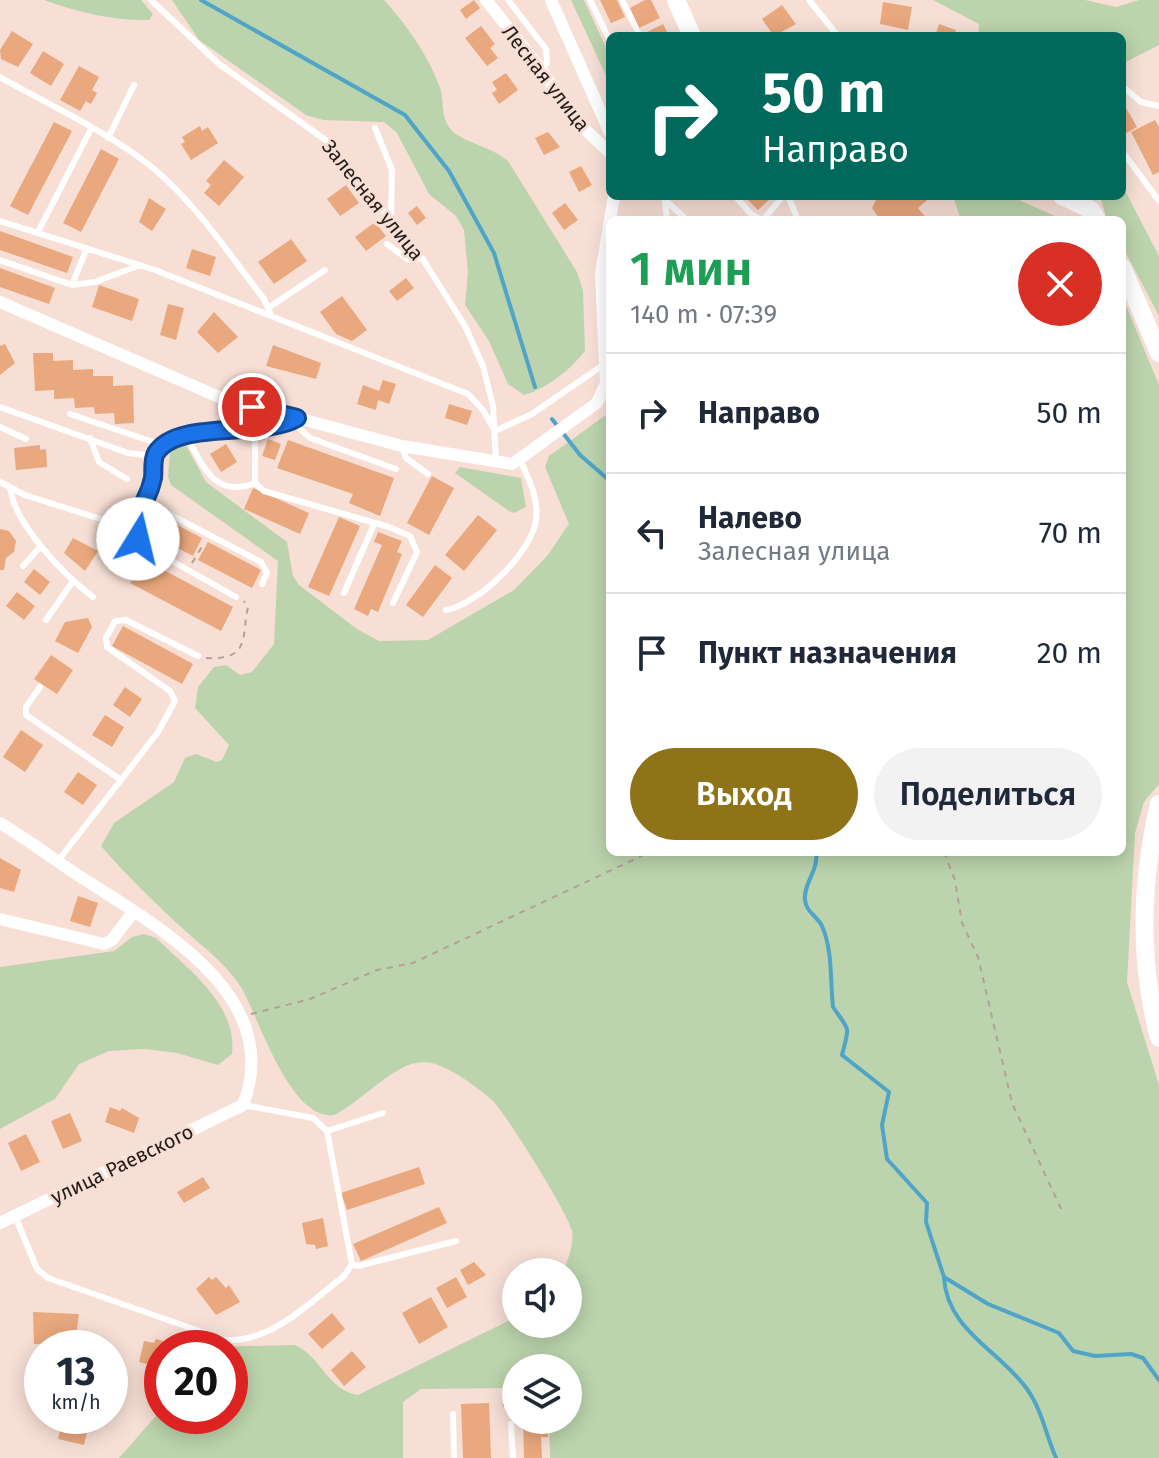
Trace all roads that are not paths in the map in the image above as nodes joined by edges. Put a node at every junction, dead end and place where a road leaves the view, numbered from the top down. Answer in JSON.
{"nodes":[{"id":1,"x":151,"y":0,"type":"edge"},
{"id":2,"x":486,"y":0,"type":"edge"},
{"id":3,"x":508,"y":0,"type":"edge"},
{"id":4,"x":551,"y":0,"type":"edge"},
{"id":5,"x":590,"y":0,"type":"edge"},
{"id":6,"x":622,"y":0,"type":"edge"},
{"id":7,"x":676,"y":0,"type":"edge"},
{"id":8,"x":809,"y":0,"type":"edge"},
{"id":9,"x":638,"y":32,"type":"edge"},
{"id":10,"x":690,"y":32,"type":"edge"},
{"id":11,"x":835,"y":32,"type":"edge"},
{"id":12,"x":606,"y":33,"type":"edge"},
{"id":13,"x":541,"y":69,"type":"junction"},
{"id":14,"x":0,"y":77,"type":"edge"},
{"id":15,"x":134,"y":85,"type":"dead end"},
{"id":16,"x":1126,"y":89,"type":"edge"},
{"id":17,"x":1159,"y":106,"type":"edge"},
{"id":18,"x":606,"y":124,"type":"edge"},
{"id":19,"x":375,"y":128,"type":"dead end"},
{"id":20,"x":91,"y":129,"type":"junction"},
{"id":21,"x":108,"y":138,"type":"junction"},
{"id":22,"x":606,"y":149,"type":"edge"},
{"id":23,"x":1126,"y":156,"type":"edge"},
{"id":24,"x":1158,"y":199,"type":"edge"},
{"id":25,"x":665,"y":200,"type":"edge"},
{"id":26,"x":739,"y":200,"type":"edge"},
{"id":27,"x":781,"y":200,"type":"edge"},
{"id":28,"x":1072,"y":200,"type":"edge"},
{"id":29,"x":1093,"y":209,"type":"edge"},
{"id":30,"x":683,"y":216,"type":"edge"},
{"id":31,"x":755,"y":216,"type":"edge"},
{"id":32,"x":767,"y":216,"type":"edge"},
{"id":33,"x":391,"y":217,"type":"junction"},
{"id":34,"x":0,"y":221,"type":"edge"},
{"id":35,"x":606,"y":231,"type":"edge"},
{"id":36,"x":38,"y":232,"type":"junction"},
{"id":37,"x":387,"y":244,"type":"dead end"},
{"id":38,"x":87,"y":248,"type":"junction"},
{"id":39,"x":422,"y":258,"type":"junction"},
{"id":40,"x":0,"y":260,"type":"edge"},
{"id":41,"x":140,"y":265,"type":"junction"},
{"id":42,"x":325,"y":270,"type":"dead end"},
{"id":43,"x":1126,"y":276,"type":"edge"},
{"id":44,"x":72,"y":285,"type":"junction"},
{"id":45,"x":0,"y":302,"type":"edge"},
{"id":46,"x":270,"y":312,"type":"junction"},
{"id":47,"x":1159,"y":353,"type":"edge"},
{"id":48,"x":606,"y":363,"type":"junction"},
{"id":49,"x":0,"y":407,"type":"edge"},
{"id":50,"x":70,"y":414,"type":"dead end"},
{"id":51,"x":297,"y":418,"type":"junction"},
{"id":52,"x":0,"y":427,"type":"edge"},
{"id":53,"x":255,"y":430,"type":"junction"},
{"id":54,"x":495,"y":431,"type":"junction"},
{"id":55,"x":187,"y":437,"type":"junction"},
{"id":56,"x":90,"y":438,"type":"junction"},
{"id":57,"x":26,"y":439,"type":"dead end"},
{"id":58,"x":165,"y":446,"type":"junction"},
{"id":59,"x":402,"y":446,"type":"junction"},
{"id":60,"x":155,"y":456,"type":"junction"},
{"id":61,"x":520,"y":460,"type":"junction"},
{"id":62,"x":496,"y":464,"type":"junction"},
{"id":63,"x":396,"y":469,"type":"dead end"},
{"id":64,"x":428,"y":474,"type":"dead end"},
{"id":65,"x":127,"y":479,"type":"dead end"},
{"id":66,"x":0,"y":482,"type":"edge"},
{"id":67,"x":255,"y":483,"type":"junction"},
{"id":68,"x":10,"y":487,"type":"junction"},
{"id":69,"x":146,"y":502,"type":"junction"},
{"id":70,"x":374,"y":524,"type":"junction"},
{"id":71,"x":129,"y":528,"type":"junction"},
{"id":72,"x":41,"y":546,"type":"junction"},
{"id":73,"x":23,"y":566,"type":"dead end"},
{"id":74,"x":73,"y":581,"type":"junction"},
{"id":75,"x":262,"y":584,"type":"dead end"},
{"id":76,"x":344,"y":593,"type":"dead end"},
{"id":77,"x":93,"y":597,"type":"dead end"},
{"id":78,"x":236,"y":597,"type":"road end"},
{"id":79,"x":393,"y":603,"type":"dead end"},
{"id":80,"x":446,"y":610,"type":"dead end"},
{"id":81,"x":46,"y":620,"type":"dead end"},
{"id":82,"x":198,"y":656,"type":"road end"},
{"id":83,"x":40,"y":687,"type":"dead end"},
{"id":84,"x":121,"y":780,"type":"junction"},
{"id":85,"x":1159,"y":804,"type":"edge"},
{"id":86,"x":0,"y":823,"type":"edge"},
{"id":87,"x":57,"y":862,"type":"junction"},
{"id":88,"x":134,"y":911,"type":"junction"},
{"id":89,"x":0,"y":919,"type":"edge"},
{"id":90,"x":1159,"y":1038,"type":"edge"},
{"id":91,"x":243,"y":1105,"type":"junction"},
{"id":92,"x":383,"y":1113,"type":"dead end"},
{"id":93,"x":327,"y":1131,"type":"junction"},
{"id":94,"x":15,"y":1216,"type":"junction"},
{"id":95,"x":0,"y":1223,"type":"edge"},
{"id":96,"x":456,"y":1241,"type":"dead end"},
{"id":97,"x":352,"y":1264,"type":"junction"},
{"id":98,"x":453,"y":1414,"type":"dead end"},
{"id":99,"x":512,"y":1434,"type":"edge"},
{"id":100,"x":454,"y":1458,"type":"edge"},
{"id":101,"x":513,"y":1458,"type":"edge"}],
"edges":[{"from":1,"to":33,"type":"lane","name":"Залесная улица"},
{"from":2,"to":13,"type":"street","name":"Лесная улица"},
{"from":3,"to":13,"type":"lane"},
{"from":4,"to":18,"type":"street"},
{"from":5,"to":12,"type":"lane"},
{"from":6,"to":9,"type":"lane"},
{"from":7,"to":10,"type":"main road"},
{"from":8,"to":11,"type":"lane"},
{"from":13,"to":22,"type":"street","name":"Лесная улица"},
{"from":14,"to":20,"type":"lane"},
{"from":15,"to":21,"type":"lane"},
{"from":16,"to":17,"type":"lane"},
{"from":19,"to":33,"type":"lane"},
{"from":20,"to":21,"type":"lane"},
{"from":20,"to":36,"type":"lane"},
{"from":21,"to":46,"type":"lane"},
{"from":23,"to":24,"type":"lane"},
{"from":25,"to":30,"type":"lane"},
{"from":26,"to":31,"type":"lane"},
{"from":27,"to":32,"type":"lane"},
{"from":28,"to":29,"type":"main road"},
{"from":33,"to":39,"type":"lane","name":"Залесная улица"},
{"from":34,"to":36,"type":"lane"},
{"from":35,"to":48,"type":"street"},
{"from":36,"to":38,"type":"lane"},
{"from":37,"to":39,"type":"lane"},
{"from":38,"to":41,"type":"lane"},
{"from":38,"to":44,"type":"lane"},
{"from":39,"to":54,"type":"lane","name":"Залесная улица"},
{"from":40,"to":44,"type":"lane"},
{"from":41,"to":44,"type":"lane"},
{"from":41,"to":46,"type":"lane"},
{"from":42,"to":46,"type":"lane"},
{"from":43,"to":47,"type":"main road"},
{"from":45,"to":51,"type":"street"},
{"from":46,"to":54,"type":"lane"},
{"from":48,"to":54,"type":"lane"},
{"from":48,"to":61,"type":"street"},
{"from":49,"to":56,"type":"lane"},
{"from":50,"to":58,"type":"lane"},
{"from":51,"to":53,"type":"lane"},
{"from":51,"to":59,"type":"street"},
{"from":51,"to":63,"type":"lane"},
{"from":52,"to":57,"type":"lane"},
{"from":53,"to":55,"type":"lane"},
{"from":53,"to":67,"type":"lane"},
{"from":54,"to":62,"type":"lane","name":"Залесная улица"},
{"from":55,"to":58,"type":"lane"},
{"from":55,"to":67,"type":"lane"},
{"from":56,"to":60,"type":"lane"},
{"from":56,"to":65,"type":"lane"},
{"from":58,"to":60,"type":"lane"},
{"from":59,"to":62,"type":"street"},
{"from":59,"to":64,"type":"lane"},
{"from":60,"to":69,"type":"lane"},
{"from":61,"to":62,"type":"street"},
{"from":61,"to":80,"type":"lane"},
{"from":66,"to":68,"type":"lane"},
{"from":67,"to":70,"type":"lane"},
{"from":68,"to":71,"type":"lane"},
{"from":68,"to":72,"type":"lane"},
{"from":69,"to":71,"type":"lane"},
{"from":69,"to":75,"type":"lane"},
{"from":70,"to":76,"type":"lane"},
{"from":70,"to":79,"type":"lane"},
{"from":71,"to":78,"type":"lane"},
{"from":72,"to":73,"type":"lane"},
{"from":72,"to":74,"type":"lane"},
{"from":74,"to":77,"type":"lane"},
{"from":74,"to":81,"type":"lane"},
{"from":82,"to":84,"type":"lane"},
{"from":83,"to":84,"type":"lane"},
{"from":84,"to":87,"type":"lane"},
{"from":85,"to":90,"type":"main road"},
{"from":86,"to":87,"type":"street"},
{"from":87,"to":88,"type":"street"},
{"from":88,"to":89,"type":"street"},
{"from":88,"to":91,"type":"street"},
{"from":91,"to":93,"type":"lane"},
{"from":91,"to":94,"type":"street","name":"улица Раевского"},
{"from":92,"to":93,"type":"lane"},
{"from":93,"to":97,"type":"lane"},
{"from":94,"to":95,"type":"street","name":"улица Раевского"},
{"from":94,"to":97,"type":"lane"},
{"from":96,"to":97,"type":"lane"},
{"from":98,"to":100,"type":"lane"},
{"from":99,"to":101,"type":"lane"}]}
